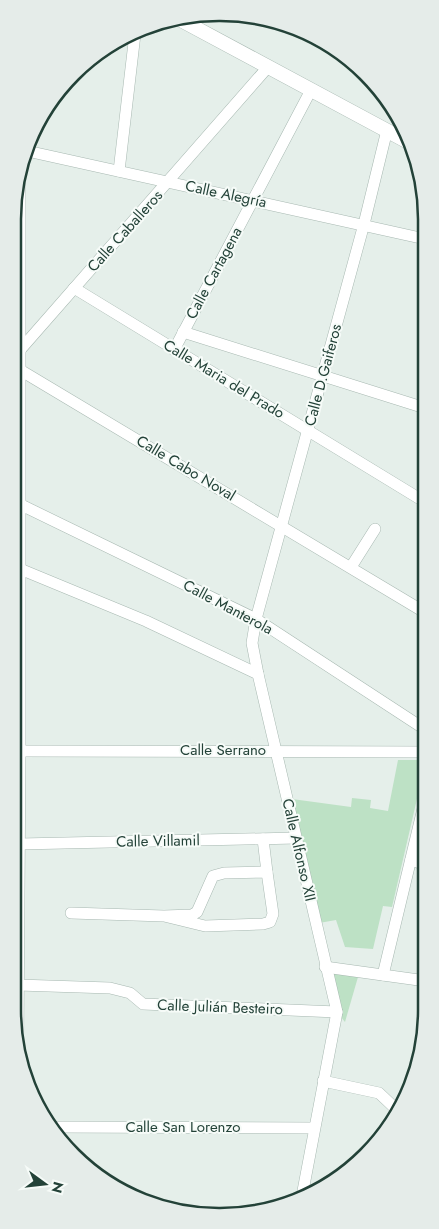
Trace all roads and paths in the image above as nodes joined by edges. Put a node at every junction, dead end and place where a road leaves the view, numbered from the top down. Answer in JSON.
{"nodes":[{"id":1,"x":188,"y":24,"type":"edge"},
{"id":2,"x":135,"y":40,"type":"edge"},
{"id":3,"x":268,"y":67,"type":"junction"},
{"id":4,"x":311,"y":90,"type":"junction"},
{"id":5,"x":386,"y":130,"type":"junction"},
{"id":6,"x":400,"y":137,"type":"edge"},
{"id":7,"x":33,"y":152,"type":"edge"},
{"id":8,"x":118,"y":171,"type":"junction"},
{"id":9,"x":169,"y":182,"type":"junction"},
{"id":10,"x":252,"y":200,"type":"junction"},
{"id":11,"x":364,"y":224,"type":"junction"},
{"id":12,"x":418,"y":237,"type":"edge"},
{"id":13,"x":74,"y":288,"type":"junction"},
{"id":14,"x":184,"y":332,"type":"junction"},
{"id":15,"x":21,"y":349,"type":"edge"},
{"id":16,"x":174,"y":350,"type":"junction"},
{"id":17,"x":21,"y":371,"type":"edge"},
{"id":18,"x":323,"y":375,"type":"junction"},
{"id":19,"x":418,"y":406,"type":"edge"},
{"id":20,"x":308,"y":429,"type":"junction"},
{"id":21,"x":418,"y":498,"type":"edge"},
{"id":22,"x":21,"y":504,"type":"edge"},
{"id":23,"x":282,"y":524,"type":"junction"},
{"id":24,"x":376,"y":529,"type":"dead end"},
{"id":25,"x":351,"y":567,"type":"junction"},
{"id":26,"x":21,"y":569,"type":"edge"},
{"id":27,"x":418,"y":608,"type":"edge"},
{"id":28,"x":256,"y":618,"type":"junction"},
{"id":29,"x":258,"y":674,"type":"junction"},
{"id":30,"x":418,"y":725,"type":"edge"},
{"id":31,"x":21,"y":751,"type":"edge"},
{"id":32,"x":276,"y":751,"type":"junction"},
{"id":33,"x":418,"y":752,"type":"edge"},
{"id":34,"x":418,"y":830,"type":"edge"},
{"id":35,"x":296,"y":838,"type":"junction"},
{"id":36,"x":263,"y":839,"type":"junction"},
{"id":37,"x":21,"y":844,"type":"edge"},
{"id":38,"x":411,"y":860,"type":"junction"},
{"id":39,"x":418,"y":862,"type":"edge"},
{"id":40,"x":267,"y":872,"type":"junction"},
{"id":41,"x":71,"y":913,"type":"dead end"},
{"id":42,"x":164,"y":916,"type":"junction"},
{"id":43,"x":325,"y":967,"type":"junction"},
{"id":44,"x":383,"y":975,"type":"junction"},
{"id":45,"x":418,"y":980,"type":"edge"},
{"id":46,"x":21,"y":985,"type":"edge"},
{"id":47,"x":337,"y":1012,"type":"junction"},
{"id":48,"x":323,"y":1081,"type":"junction"},
{"id":49,"x":393,"y":1106,"type":"edge"},
{"id":50,"x":60,"y":1127,"type":"edge"},
{"id":51,"x":314,"y":1128,"type":"junction"},
{"id":52,"x":303,"y":1189,"type":"edge"}],
"edges":[{"from":1,"to":3,"type":"street"},
{"from":2,"to":8,"type":"street"},
{"from":3,"to":4,"type":"street"},
{"from":3,"to":9,"type":"street","name":"Calle Caballeros"},
{"from":4,"to":5,"type":"street"},
{"from":4,"to":10,"type":"street","name":"Calle Cartagena"},
{"from":5,"to":6,"type":"street"},
{"from":5,"to":11,"type":"street","name":"Calle D.Gaiferos"},
{"from":7,"to":8,"type":"street","name":"Calle Alegría"},
{"from":8,"to":9,"type":"street","name":"Calle Alegría"},
{"from":9,"to":10,"type":"street","name":"Calle Alegría"},
{"from":9,"to":13,"type":"street","name":"Calle Caballeros"},
{"from":10,"to":11,"type":"street","name":"Calle Alegría"},
{"from":10,"to":14,"type":"street","name":"Calle Cartagena"},
{"from":11,"to":12,"type":"street","name":"Calle Alegría"},
{"from":11,"to":18,"type":"street","name":"Calle D.Gaiferos"},
{"from":13,"to":15,"type":"street","name":"Calle Caballeros"},
{"from":13,"to":16,"type":"street","name":"Calle Maria del Prado"},
{"from":14,"to":16,"type":"street","name":"Calle Cartagena"},
{"from":14,"to":18,"type":"street"},
{"from":16,"to":20,"type":"street","name":"Calle Maria del Prado"},
{"from":17,"to":23,"type":"street","name":"Calle Cabo Noval"},
{"from":18,"to":19,"type":"street"},
{"from":18,"to":20,"type":"street","name":"Calle D.Gaiferos"},
{"from":20,"to":21,"type":"street","name":"Calle Maria del Prado"},
{"from":20,"to":23,"type":"street","name":"Calle D.Gaiferos"},
{"from":22,"to":28,"type":"street","name":"Calle Manterola"},
{"from":23,"to":25,"type":"street","name":"Calle Cabo Noval"},
{"from":23,"to":28,"type":"street","name":"Calle D.Gaiferos"},
{"from":24,"to":25,"type":"street"},
{"from":25,"to":27,"type":"street","name":"Calle Cabo Noval"},
{"from":26,"to":29,"type":"street"},
{"from":28,"to":29,"type":"street","name":"Calle Alfonso XII"},
{"from":28,"to":30,"type":"street","name":"Calle Manterola"},
{"from":29,"to":32,"type":"street","name":"Calle Alfonso XII"},
{"from":31,"to":32,"type":"street","name":"Calle Serrano"},
{"from":32,"to":33,"type":"street","name":"Calle Serrano"},
{"from":32,"to":35,"type":"street","name":"Calle Alfonso XII"},
{"from":34,"to":38,"type":"street"},
{"from":35,"to":36,"type":"street","name":"Calle Villamil"},
{"from":35,"to":43,"type":"street","name":"Calle Alfonso XII"},
{"from":36,"to":37,"type":"street","name":"Calle Villamil"},
{"from":36,"to":40,"type":"street"},
{"from":38,"to":39,"type":"street"},
{"from":38,"to":44,"type":"street"},
{"from":40,"to":42,"type":"street"},
{"from":40,"to":42,"type":"street"},
{"from":41,"to":42,"type":"street"},
{"from":43,"to":44,"type":"street"},
{"from":43,"to":47,"type":"street","name":"Calle Alfonso XII"},
{"from":44,"to":45,"type":"street"},
{"from":46,"to":47,"type":"street","name":"Calle Julián Besteiro"},
{"from":47,"to":48,"type":"street","name":"Calle Alfonso XII"},
{"from":48,"to":49,"type":"street"},
{"from":48,"to":51,"type":"street","name":"Calle Alfonso XII"},
{"from":50,"to":51,"type":"street","name":"Calle San Lorenzo"},
{"from":51,"to":52,"type":"street","name":"Calle Alfonso XII"}]}
